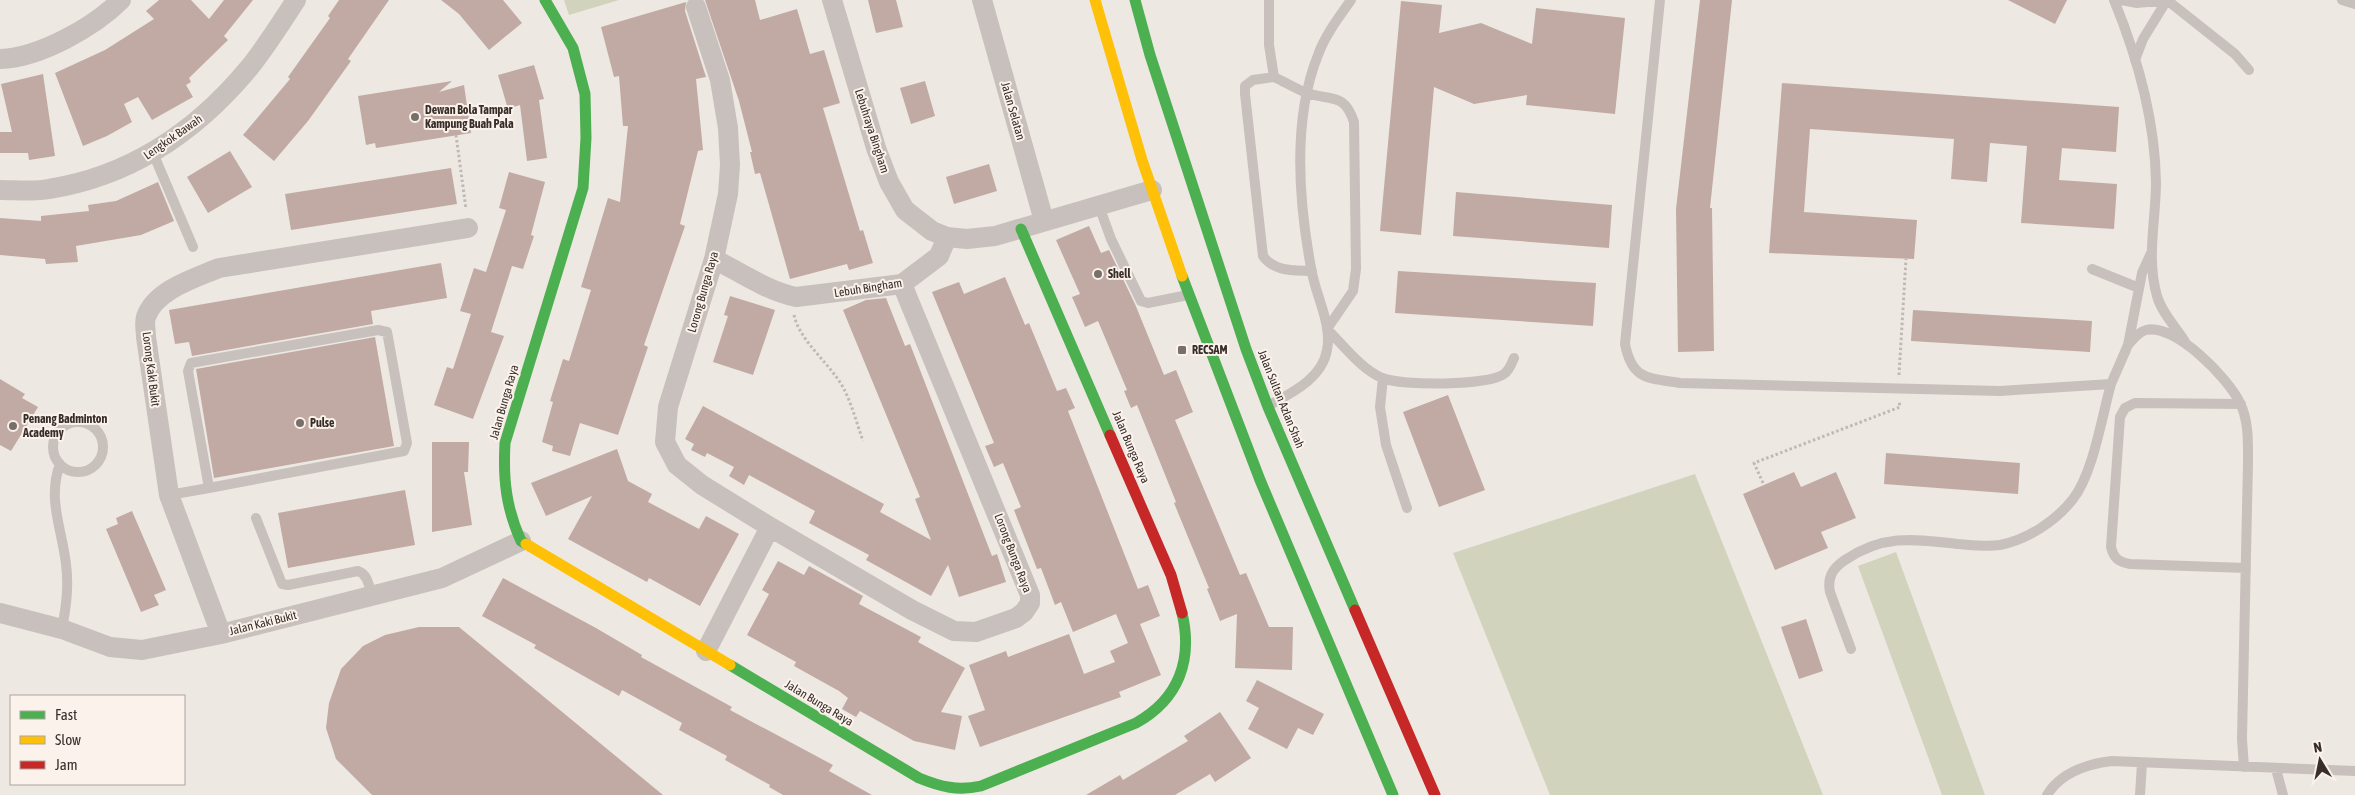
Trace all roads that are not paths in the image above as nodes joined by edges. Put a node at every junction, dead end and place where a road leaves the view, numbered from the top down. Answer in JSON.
{"nodes":[{"id":1,"x":121,"y":0,"type":"edge"},
{"id":2,"x":296,"y":0,"type":"edge"},
{"id":3,"x":546,"y":0,"type":"edge"},
{"id":4,"x":832,"y":0,"type":"edge"},
{"id":5,"x":982,"y":0,"type":"edge"},
{"id":6,"x":1095,"y":0,"type":"edge"},
{"id":7,"x":1135,"y":0,"type":"edge"},
{"id":8,"x":1269,"y":0,"type":"edge"},
{"id":9,"x":1352,"y":0,"type":"edge"},
{"id":10,"x":1660,"y":0,"type":"edge"},
{"id":11,"x":2114,"y":0,"type":"edge"},
{"id":12,"x":2121,"y":0,"type":"edge"},
{"id":13,"x":2167,"y":0,"type":"edge"},
{"id":14,"x":2342,"y":0,"type":"edge"},
{"id":15,"x":2355,"y":4,"type":"edge"},
{"id":16,"x":696,"y":7,"type":"dead end"},
{"id":17,"x":0,"y":60,"type":"edge"},
{"id":18,"x":2135,"y":60,"type":"junction"},
{"id":19,"x":2249,"y":70,"type":"dead end"},
{"id":20,"x":1274,"y":77,"type":"junction"},
{"id":21,"x":1307,"y":93,"type":"junction"},
{"id":22,"x":153,"y":153,"type":"junction"},
{"id":23,"x":0,"y":190,"type":"edge"},
{"id":24,"x":1152,"y":190,"type":"junction"},
{"id":25,"x":1099,"y":206,"type":"junction"},
{"id":26,"x":1044,"y":221,"type":"junction"},
{"id":27,"x":468,"y":228,"type":"road end"},
{"id":28,"x":1021,"y":229,"type":"junction"},
{"id":29,"x":947,"y":237,"type":"junction"},
{"id":30,"x":193,"y":247,"type":"dead end"},
{"id":31,"x":2151,"y":253,"type":"junction"},
{"id":32,"x":714,"y":258,"type":"junction"},
{"id":33,"x":2092,"y":269,"type":"dead end"},
{"id":34,"x":1312,"y":271,"type":"junction"},
{"id":35,"x":902,"y":284,"type":"junction"},
{"id":36,"x":2139,"y":288,"type":"junction"},
{"id":37,"x":1189,"y":295,"type":"junction"},
{"id":38,"x":1328,"y":329,"type":"junction"},
{"id":39,"x":2128,"y":345,"type":"junction"},
{"id":40,"x":2188,"y":346,"type":"junction"},
{"id":41,"x":1514,"y":358,"type":"dead end"},
{"id":42,"x":1383,"y":378,"type":"junction"},
{"id":43,"x":2110,"y":384,"type":"junction"},
{"id":44,"x":2241,"y":404,"type":"junction"},
{"id":45,"x":1268,"y":407,"type":"junction"},
{"id":46,"x":60,"y":464,"type":"junction"},
{"id":47,"x":209,"y":488,"type":"junction"},
{"id":48,"x":168,"y":496,"type":"junction"},
{"id":49,"x":1407,"y":508,"type":"dead end"},
{"id":50,"x":256,"y":518,"type":"dead end"},
{"id":51,"x":770,"y":527,"type":"junction"},
{"id":52,"x":521,"y":542,"type":"junction"},
{"id":53,"x":2246,"y":568,"type":"junction"},
{"id":54,"x":372,"y":596,"type":"junction"},
{"id":55,"x":0,"y":613,"type":"edge"},
{"id":56,"x":62,"y":629,"type":"junction"},
{"id":57,"x":221,"y":634,"type":"junction"},
{"id":58,"x":1851,"y":649,"type":"dead end"},
{"id":59,"x":706,"y":651,"type":"junction"},
{"id":60,"x":2142,"y":763,"type":"junction"},
{"id":61,"x":2244,"y":767,"type":"junction"},
{"id":62,"x":2276,"y":768,"type":"junction"},
{"id":63,"x":2355,"y":771,"type":"edge"},
{"id":64,"x":943,"y":792,"type":"edge"},
{"id":65,"x":1393,"y":795,"type":"edge"},
{"id":66,"x":1435,"y":795,"type":"edge"},
{"id":67,"x":2047,"y":795,"type":"edge"},
{"id":68,"x":2140,"y":795,"type":"edge"},
{"id":69,"x":2283,"y":795,"type":"edge"}],
"edges":[{"from":1,"to":17,"type":"street"},
{"from":2,"to":22,"type":"street","name":"Lengkok Bawah"},
{"from":3,"to":52,"type":"main road","name":"Jalan Bunga Raya"},
{"from":4,"to":29,"type":"street","name":"Lebuhraya Bingham"},
{"from":5,"to":26,"type":"street","name":"Jalan Selatan"},
{"from":6,"to":24,"type":"main road"},
{"from":7,"to":45,"type":"main road","name":"Jalan Sultan Azlan Shah"},
{"from":8,"to":20,"type":"lane"},
{"from":9,"to":21,"type":"lane"},
{"from":10,"to":43,"type":"lane"},
{"from":11,"to":18,"type":"lane"},
{"from":12,"to":13,"type":"lane"},
{"from":13,"to":18,"type":"lane"},
{"from":13,"to":19,"type":"lane"},
{"from":14,"to":15,"type":"lane"},
{"from":16,"to":32,"type":"street","name":"Lorong Bunga Raya"},
{"from":18,"to":31,"type":"lane"},
{"from":20,"to":21,"type":"lane"},
{"from":20,"to":34,"type":"lane"},
{"from":21,"to":34,"type":"lane"},
{"from":21,"to":38,"type":"lane"},
{"from":22,"to":23,"type":"street","name":"Lengkok Bawah"},
{"from":22,"to":30,"type":"lane"},
{"from":24,"to":25,"type":"street"},
{"from":24,"to":37,"type":"main road"},
{"from":25,"to":26,"type":"street"},
{"from":25,"to":37,"type":"lane"},
{"from":26,"to":28,"type":"street"},
{"from":27,"to":48,"type":"street","name":"Lorong Kaki Bukit"},
{"from":28,"to":29,"type":"street"},
{"from":28,"to":64,"type":"main road","name":"Jalan Bunga Raya"},
{"from":29,"to":35,"type":"street","name":"Lebuh Bingham"},
{"from":31,"to":36,"type":"lane"},
{"from":31,"to":40,"type":"lane"},
{"from":32,"to":35,"type":"street","name":"Lebuh Bingham"},
{"from":32,"to":51,"type":"street","name":"Lorong Bunga Raya"},
{"from":33,"to":36,"type":"lane"},
{"from":34,"to":38,"type":"lane"},
{"from":35,"to":51,"type":"street","name":"Lorong Bunga Raya"},
{"from":36,"to":39,"type":"lane"},
{"from":37,"to":65,"type":"main road"},
{"from":38,"to":42,"type":"lane"},
{"from":38,"to":45,"type":"lane"},
{"from":39,"to":40,"type":"lane"},
{"from":39,"to":43,"type":"lane"},
{"from":40,"to":44,"type":"lane"},
{"from":41,"to":42,"type":"lane"},
{"from":42,"to":49,"type":"lane"},
{"from":43,"to":58,"type":"lane"},
{"from":44,"to":53,"type":"lane"},
{"from":44,"to":53,"type":"lane"},
{"from":45,"to":66,"type":"main road","name":"Jalan Sultan Azlan Shah"},
{"from":46,"to":46,"type":"lane"},
{"from":46,"to":56,"type":"lane"},
{"from":47,"to":47,"type":"lane"},
{"from":47,"to":48,"type":"lane"},
{"from":48,"to":57,"type":"street","name":"Lorong Kaki Bukit"},
{"from":50,"to":54,"type":"lane"},
{"from":51,"to":59,"type":"street"},
{"from":52,"to":54,"type":"street","name":"Jalan Kaki Bukit"},
{"from":52,"to":59,"type":"main road","name":"Jalan Bunga Raya"},
{"from":53,"to":61,"type":"lane"},
{"from":54,"to":57,"type":"street","name":"Jalan Kaki Bukit"},
{"from":55,"to":56,"type":"street","name":"Jalan Kaki Bukit"},
{"from":56,"to":57,"type":"street","name":"Jalan Kaki Bukit"},
{"from":59,"to":64,"type":"main road","name":"Jalan Bunga Raya"},
{"from":60,"to":61,"type":"lane"},
{"from":60,"to":67,"type":"lane"},
{"from":60,"to":68,"type":"lane"},
{"from":61,"to":62,"type":"lane"},
{"from":62,"to":63,"type":"lane"},
{"from":62,"to":69,"type":"lane"}]}
